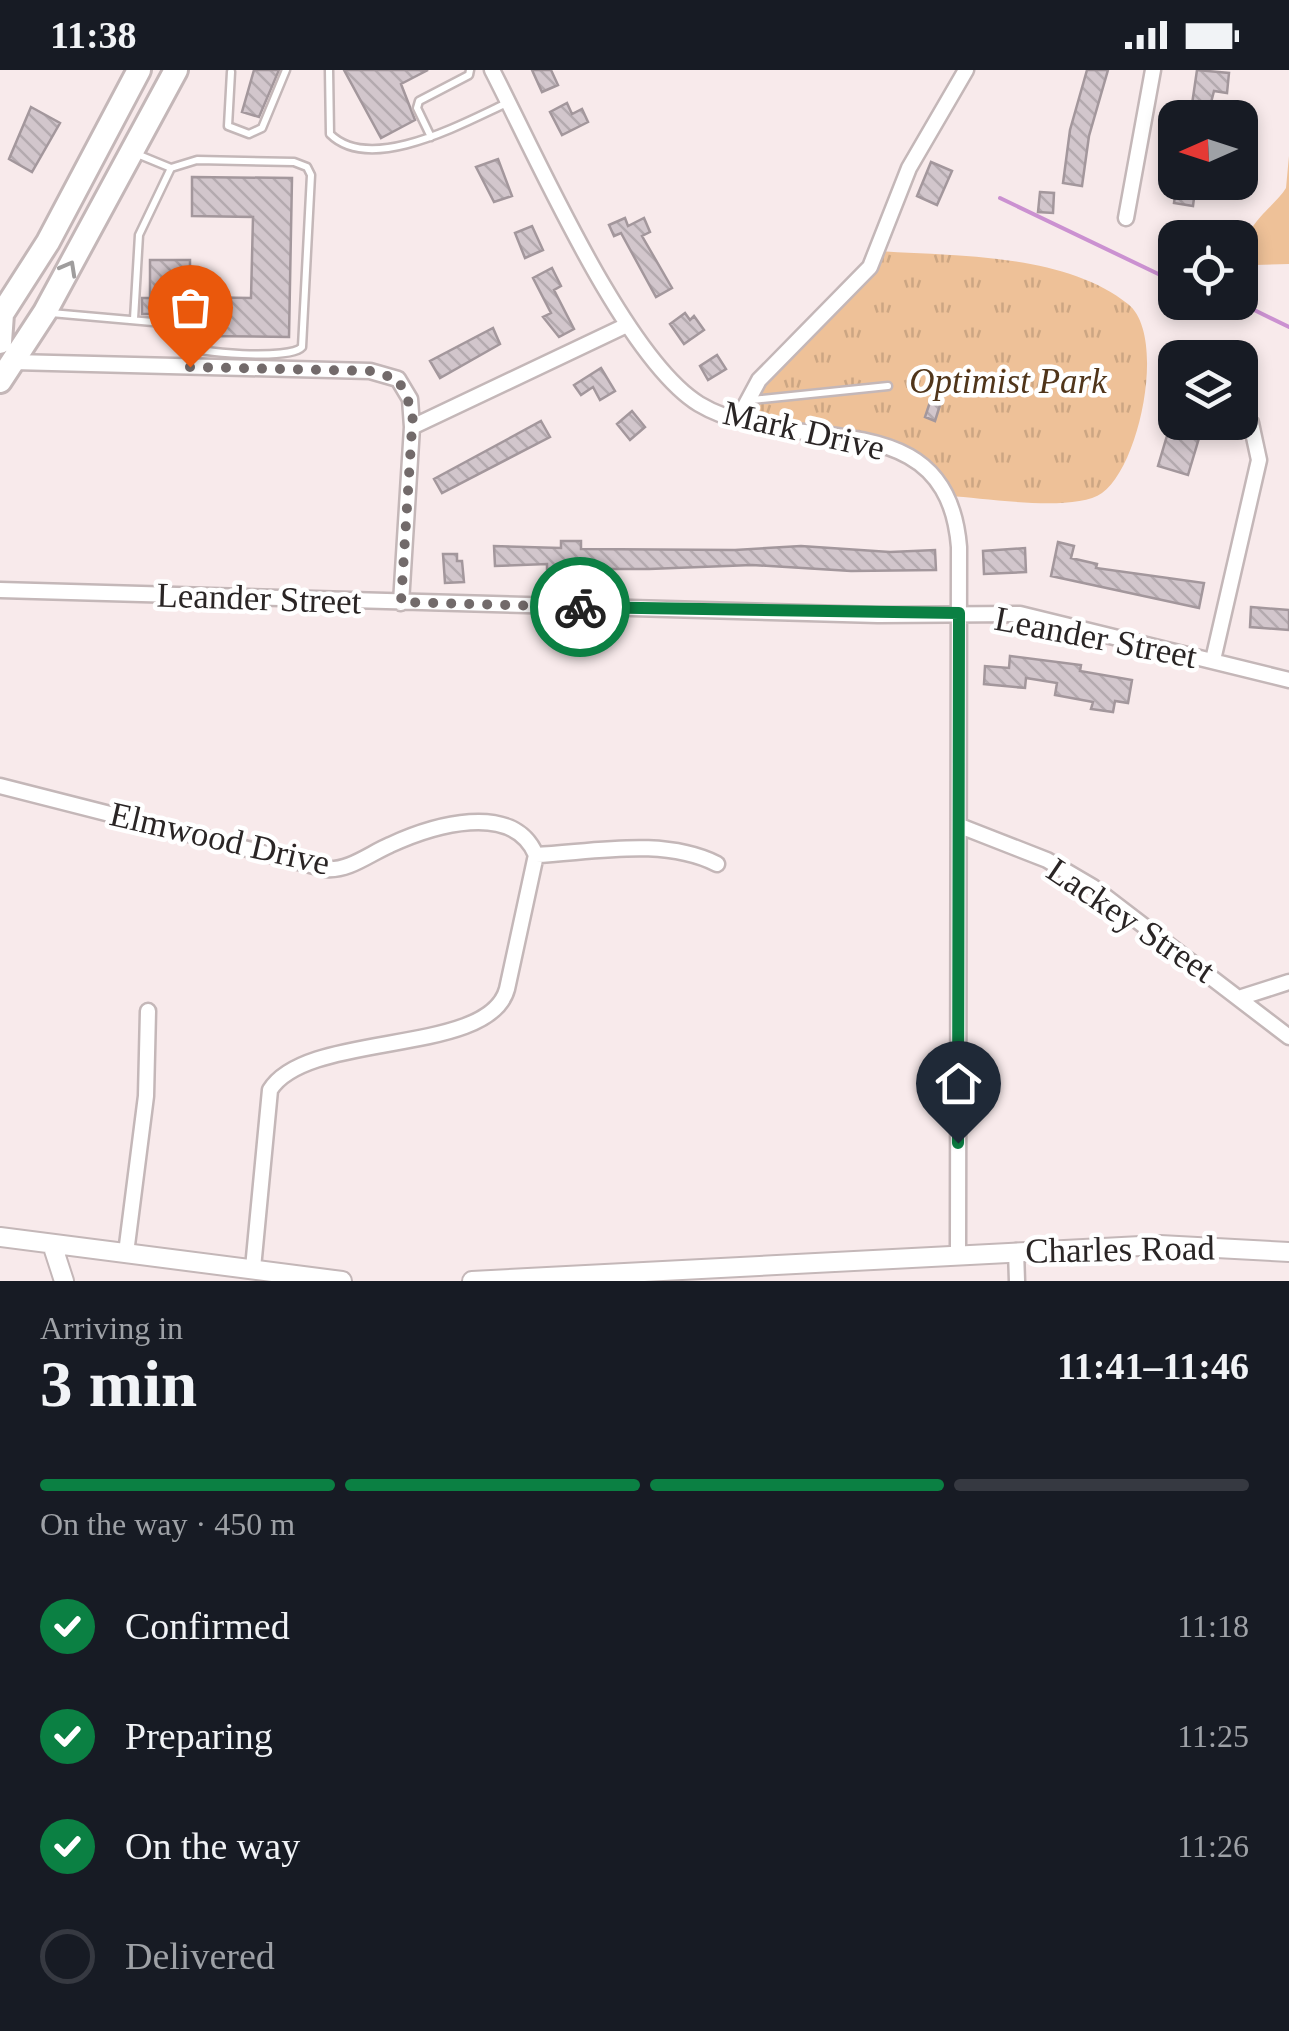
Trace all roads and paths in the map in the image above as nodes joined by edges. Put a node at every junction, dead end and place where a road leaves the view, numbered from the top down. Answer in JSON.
{"nodes":[{"id":1,"x":139,"y":70,"type":"edge"},
{"id":2,"x":156,"y":70,"type":"edge"},
{"id":3,"x":176,"y":70,"type":"edge"},
{"id":4,"x":286,"y":70,"type":"edge"},
{"id":5,"x":329,"y":70,"type":"edge"},
{"id":6,"x":470,"y":70,"type":"edge"},
{"id":7,"x":492,"y":70,"type":"edge"},
{"id":8,"x":966,"y":70,"type":"edge"},
{"id":9,"x":1153,"y":70,"type":"edge"},
{"id":10,"x":232,"y":72,"type":"edge"},
{"id":11,"x":509,"y":102,"type":"junction"},
{"id":12,"x":432,"y":138,"type":"junction"},
{"id":13,"x":132,"y":152,"type":"junction"},
{"id":14,"x":171,"y":168,"type":"junction"},
{"id":15,"x":105,"y":204,"type":"junction"},
{"id":16,"x":1126,"y":218,"type":"dead end"},
{"id":17,"x":44,"y":312,"type":"junction"},
{"id":18,"x":1,"y":316,"type":"edge"},
{"id":19,"x":134,"y":318,"type":"junction"},
{"id":20,"x":627,"y":325,"type":"junction"},
{"id":21,"x":296,"y":353,"type":"junction"},
{"id":22,"x":4,"y":362,"type":"edge"},
{"id":23,"x":297,"y":370,"type":"junction"},
{"id":24,"x":888,"y":386,"type":"dead end"},
{"id":25,"x":746,"y":401,"type":"junction"},
{"id":26,"x":738,"y":419,"type":"junction"},
{"id":27,"x":412,"y":427,"type":"junction"},
{"id":28,"x":1255,"y":440,"type":"edge"},
{"id":29,"x":0,"y":590,"type":"edge"},
{"id":30,"x":401,"y":602,"type":"junction"},
{"id":31,"x":959,"y":613,"type":"junction"},
{"id":32,"x":1212,"y":660,"type":"junction"},
{"id":33,"x":1289,"y":680,"type":"edge"},
{"id":34,"x":0,"y":786,"type":"edge"},
{"id":35,"x":960,"y":826,"type":"junction"},
{"id":36,"x":536,"y":855,"type":"junction"},
{"id":37,"x":717,"y":864,"type":"dead end"},
{"id":38,"x":1289,"y":982,"type":"edge"},
{"id":39,"x":1242,"y":997,"type":"junction"},
{"id":40,"x":148,"y":1010,"type":"dead end"},
{"id":41,"x":1289,"y":1037,"type":"edge"},
{"id":42,"x":0,"y":1237,"type":"edge"},
{"id":43,"x":52,"y":1244,"type":"junction"},
{"id":44,"x":1016,"y":1251,"type":"junction"},
{"id":45,"x":1289,"y":1252,"type":"edge"},
{"id":46,"x":126,"y":1253,"type":"junction"},
{"id":47,"x":958,"y":1253,"type":"junction"},
{"id":48,"x":252,"y":1268,"type":"junction"},
{"id":49,"x":64,"y":1281,"type":"edge"},
{"id":50,"x":342,"y":1281,"type":"edge"},
{"id":51,"x":472,"y":1281,"type":"edge"},
{"id":52,"x":1017,"y":1281,"type":"edge"}],
"edges":[{"from":1,"to":18,"type":"highway"},
{"from":2,"to":15,"type":"highway"},
{"from":3,"to":13,"type":"highway"},
{"from":4,"to":10,"type":"lane"},
{"from":5,"to":12,"type":"lane"},
{"from":6,"to":12,"type":"lane"},
{"from":7,"to":11,"type":"street","name":"Mark Drive"},
{"from":8,"to":25,"type":"street"},
{"from":9,"to":16,"type":"street"},
{"from":11,"to":12,"type":"lane"},
{"from":11,"to":20,"type":"street","name":"Mark Drive"},
{"from":13,"to":14,"type":"lane"},
{"from":13,"to":15,"type":"highway"},
{"from":14,"to":19,"type":"lane"},
{"from":14,"to":21,"type":"lane"},
{"from":17,"to":15,"type":"highway","one_way":true},
{"from":17,"to":19,"type":"lane"},
{"from":17,"to":22,"type":"highway"},
{"from":18,"to":22,"type":"highway"},
{"from":19,"to":21,"type":"lane"},
{"from":20,"to":26,"type":"street","name":"Mark Drive"},
{"from":20,"to":27,"type":"street"},
{"from":21,"to":23,"type":"lane"},
{"from":22,"to":23,"type":"street"},
{"from":23,"to":27,"type":"street"},
{"from":24,"to":25,"type":"lane"},
{"from":25,"to":26,"type":"street"},
{"from":26,"to":31,"type":"street","name":"Mark Drive"},
{"from":27,"to":30,"type":"street"},
{"from":28,"to":32,"type":"street"},
{"from":29,"to":30,"type":"street","name":"Leander Street"},
{"from":30,"to":31,"type":"street","name":"Leander Street"},
{"from":31,"to":32,"type":"street","name":"Leander Street"},
{"from":31,"to":35,"type":"street","name":"Mark Drive"},
{"from":32,"to":33,"type":"street","name":"Leander Street"},
{"from":34,"to":36,"type":"street","name":"Elmwood Drive"},
{"from":35,"to":39,"type":"street","name":"Lackey Street"},
{"from":35,"to":47,"type":"street","name":"Mark Drive"},
{"from":36,"to":37,"type":"street"},
{"from":36,"to":48,"type":"street"},
{"from":38,"to":39,"type":"street"},
{"from":39,"to":41,"type":"street","name":"Lackey Street"},
{"from":40,"to":46,"type":"street"},
{"from":42,"to":43,"type":"street"},
{"from":43,"to":46,"type":"street"},
{"from":43,"to":49,"type":"street"},
{"from":44,"to":45,"type":"street","name":"Charles Road"},
{"from":44,"to":47,"type":"street","name":"Charles Road"},
{"from":44,"to":52,"type":"street"},
{"from":46,"to":48,"type":"street"},
{"from":47,"to":51,"type":"street","name":"Charles Road"},
{"from":48,"to":50,"type":"street"}]}
